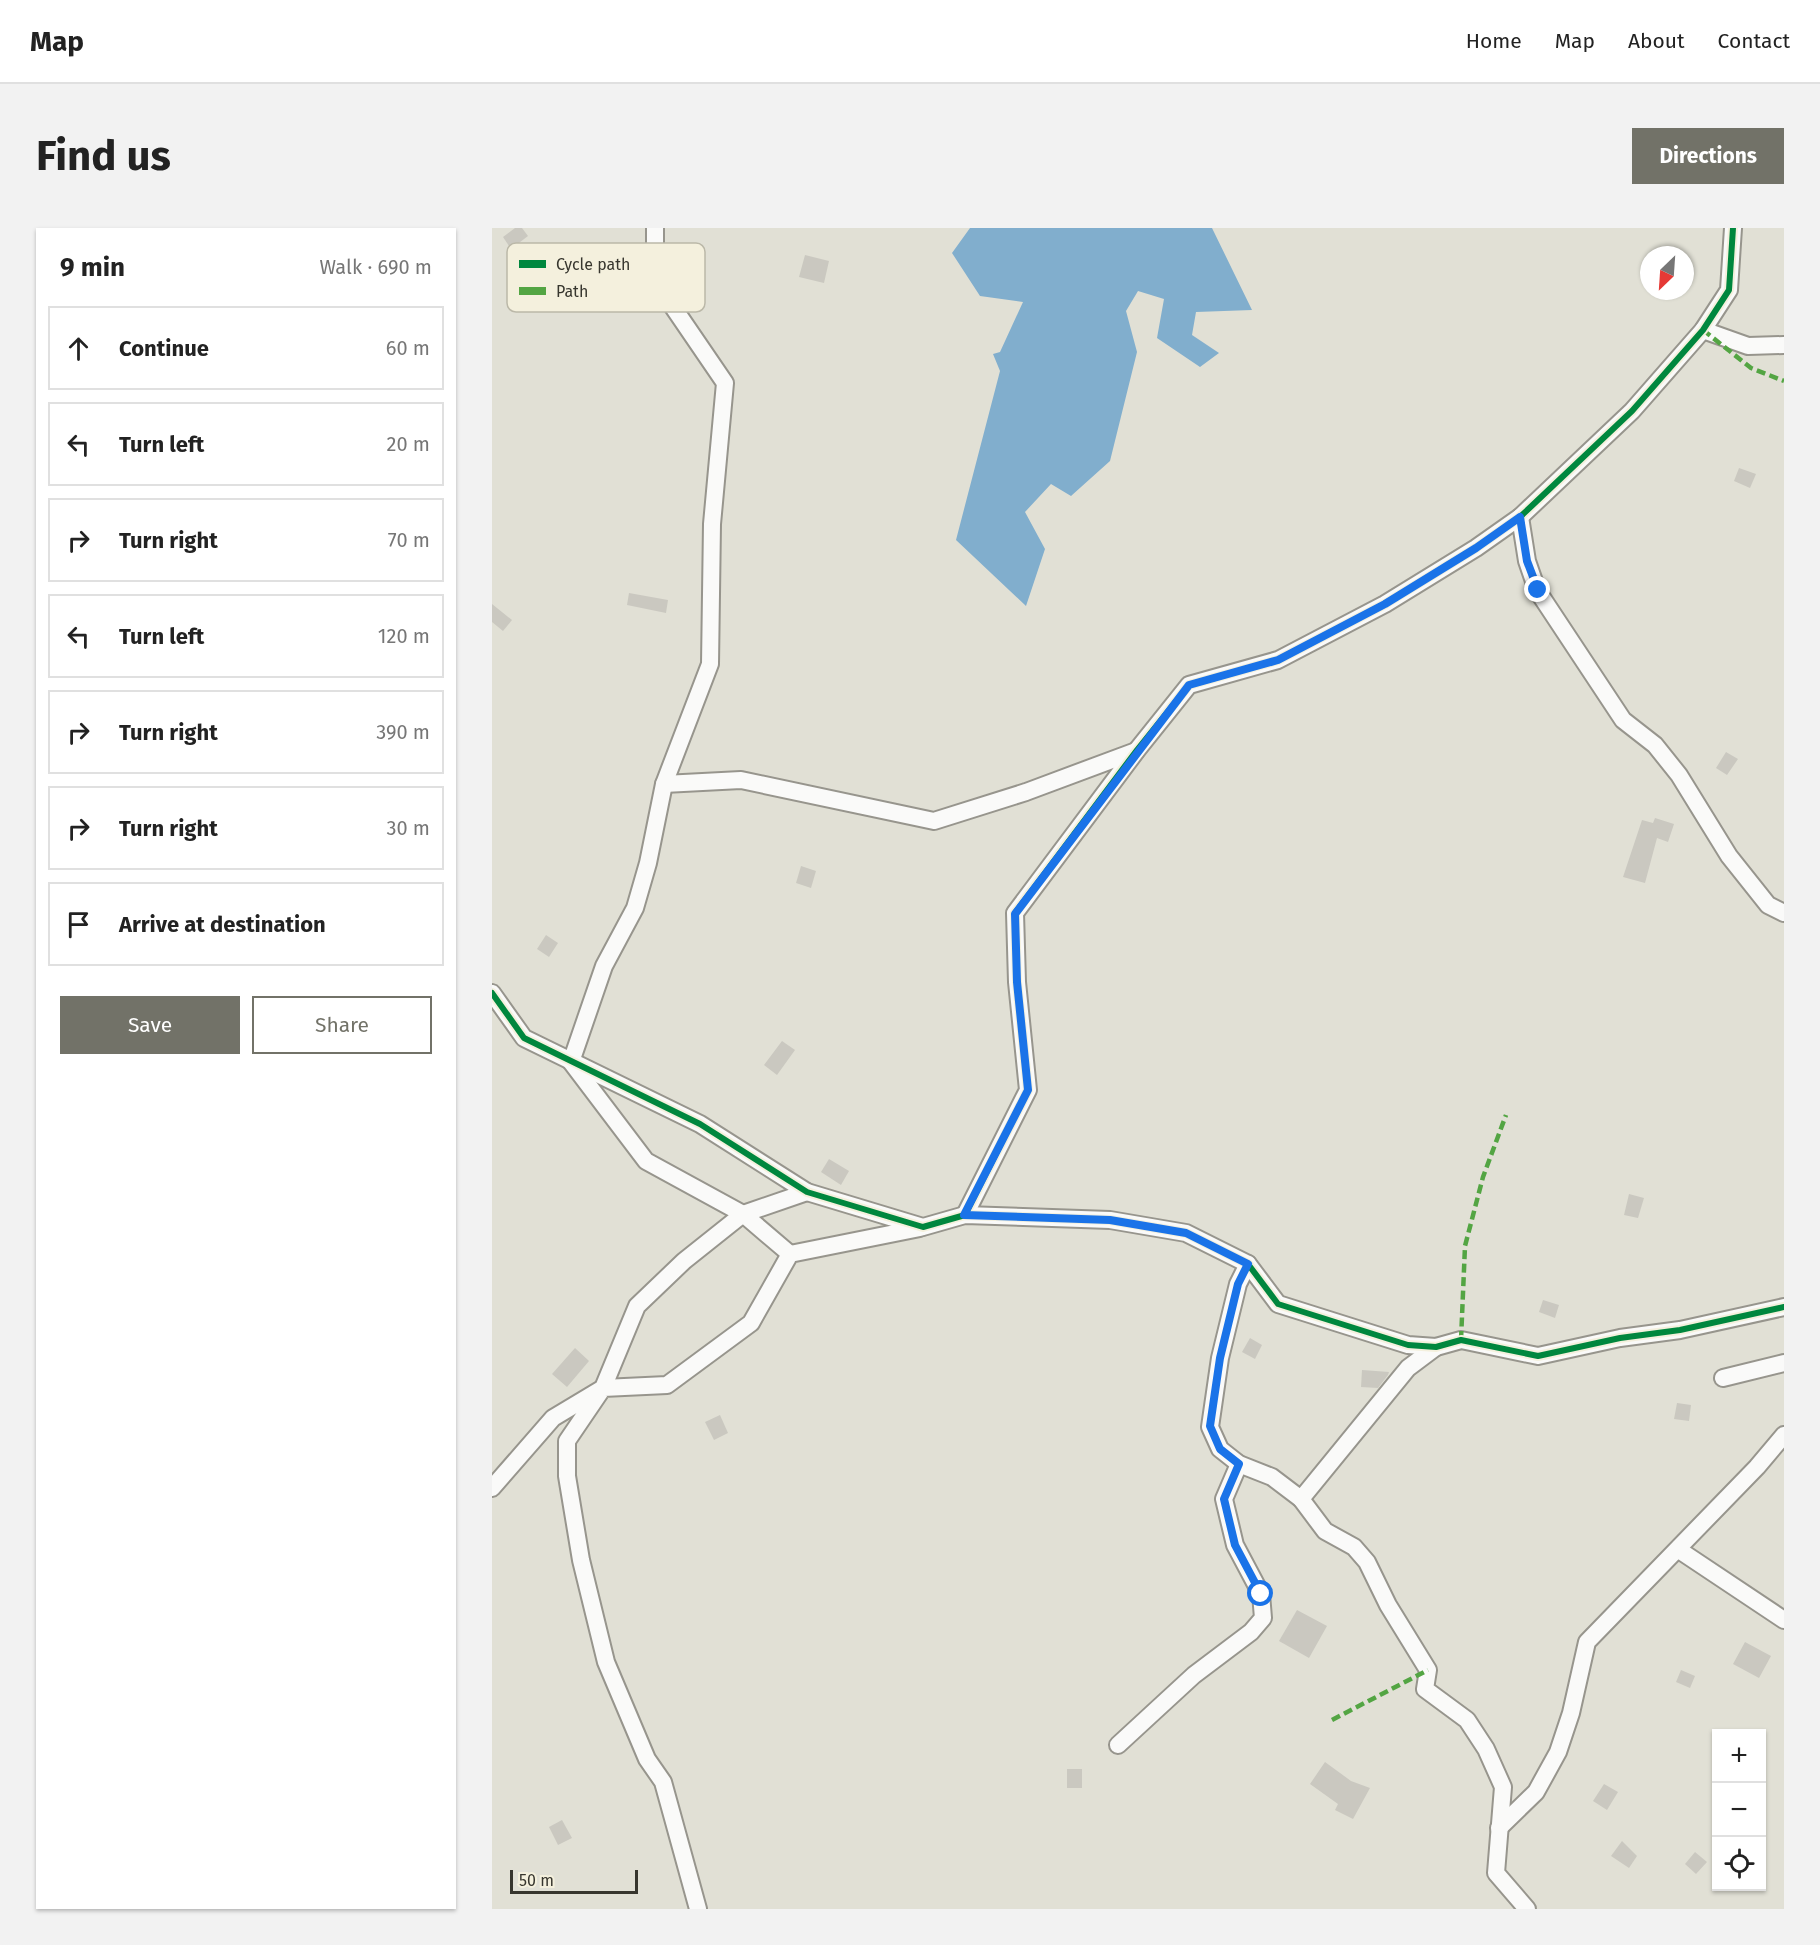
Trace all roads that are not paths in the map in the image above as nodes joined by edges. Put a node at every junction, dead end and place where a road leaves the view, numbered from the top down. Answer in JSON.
{"nodes":[{"id":1,"x":1733,"y":228,"type":"edge"},
{"id":2,"x":677,"y":312,"type":"edge"},
{"id":3,"x":1703,"y":330,"type":"junction"},
{"id":4,"x":1784,"y":345,"type":"edge"},
{"id":5,"x":1520,"y":517,"type":"junction"},
{"id":6,"x":1137,"y":750,"type":"junction"},
{"id":7,"x":664,"y":784,"type":"junction"},
{"id":8,"x":1784,"y":913,"type":"edge"},
{"id":9,"x":492,"y":993,"type":"edge"},
{"id":10,"x":571,"y":1062,"type":"junction"},
{"id":11,"x":807,"y":1192,"type":"junction"},
{"id":12,"x":743,"y":1214,"type":"junction"},
{"id":13,"x":964,"y":1215,"type":"junction"},
{"id":14,"x":924,"y":1227,"type":"junction"},
{"id":15,"x":790,"y":1254,"type":"junction"},
{"id":16,"x":1248,"y":1264,"type":"junction"},
{"id":17,"x":1784,"y":1307,"type":"edge"},
{"id":18,"x":1436,"y":1347,"type":"junction"},
{"id":19,"x":1784,"y":1363,"type":"edge"},
{"id":20,"x":1723,"y":1378,"type":"dead end"},
{"id":21,"x":603,"y":1388,"type":"junction"},
{"id":22,"x":1784,"y":1435,"type":"edge"},
{"id":23,"x":1239,"y":1464,"type":"junction"},
{"id":24,"x":492,"y":1488,"type":"edge"},
{"id":25,"x":1301,"y":1499,"type":"junction"},
{"id":26,"x":1679,"y":1550,"type":"junction"},
{"id":27,"x":1784,"y":1620,"type":"edge"},
{"id":28,"x":1118,"y":1745,"type":"dead end"},
{"id":29,"x":1499,"y":1828,"type":"junction"},
{"id":30,"x":698,"y":1909,"type":"edge"},
{"id":31,"x":1527,"y":1909,"type":"edge"}],
"edges":[{"from":1,"to":3,"type":"street"},
{"from":2,"to":7,"type":"street"},
{"from":3,"to":4,"type":"street"},
{"from":3,"to":5,"type":"street"},
{"from":5,"to":6,"type":"street"},
{"from":5,"to":8,"type":"street"},
{"from":6,"to":7,"type":"street"},
{"from":6,"to":13,"type":"street"},
{"from":7,"to":10,"type":"street"},
{"from":9,"to":10,"type":"street"},
{"from":10,"to":11,"type":"street"},
{"from":10,"to":12,"type":"street"},
{"from":11,"to":12,"type":"street"},
{"from":11,"to":14,"type":"street"},
{"from":12,"to":15,"type":"street"},
{"from":12,"to":21,"type":"street"},
{"from":13,"to":14,"type":"street"},
{"from":13,"to":16,"type":"street"},
{"from":14,"to":15,"type":"street"},
{"from":15,"to":21,"type":"street"},
{"from":16,"to":18,"type":"street"},
{"from":16,"to":23,"type":"street"},
{"from":17,"to":18,"type":"street"},
{"from":18,"to":25,"type":"street"},
{"from":19,"to":20,"type":"street"},
{"from":21,"to":24,"type":"street"},
{"from":21,"to":30,"type":"street"},
{"from":22,"to":26,"type":"street"},
{"from":23,"to":25,"type":"street"},
{"from":23,"to":28,"type":"street"},
{"from":25,"to":29,"type":"street"},
{"from":26,"to":27,"type":"street"},
{"from":26,"to":29,"type":"street"},
{"from":29,"to":31,"type":"street"}]}
